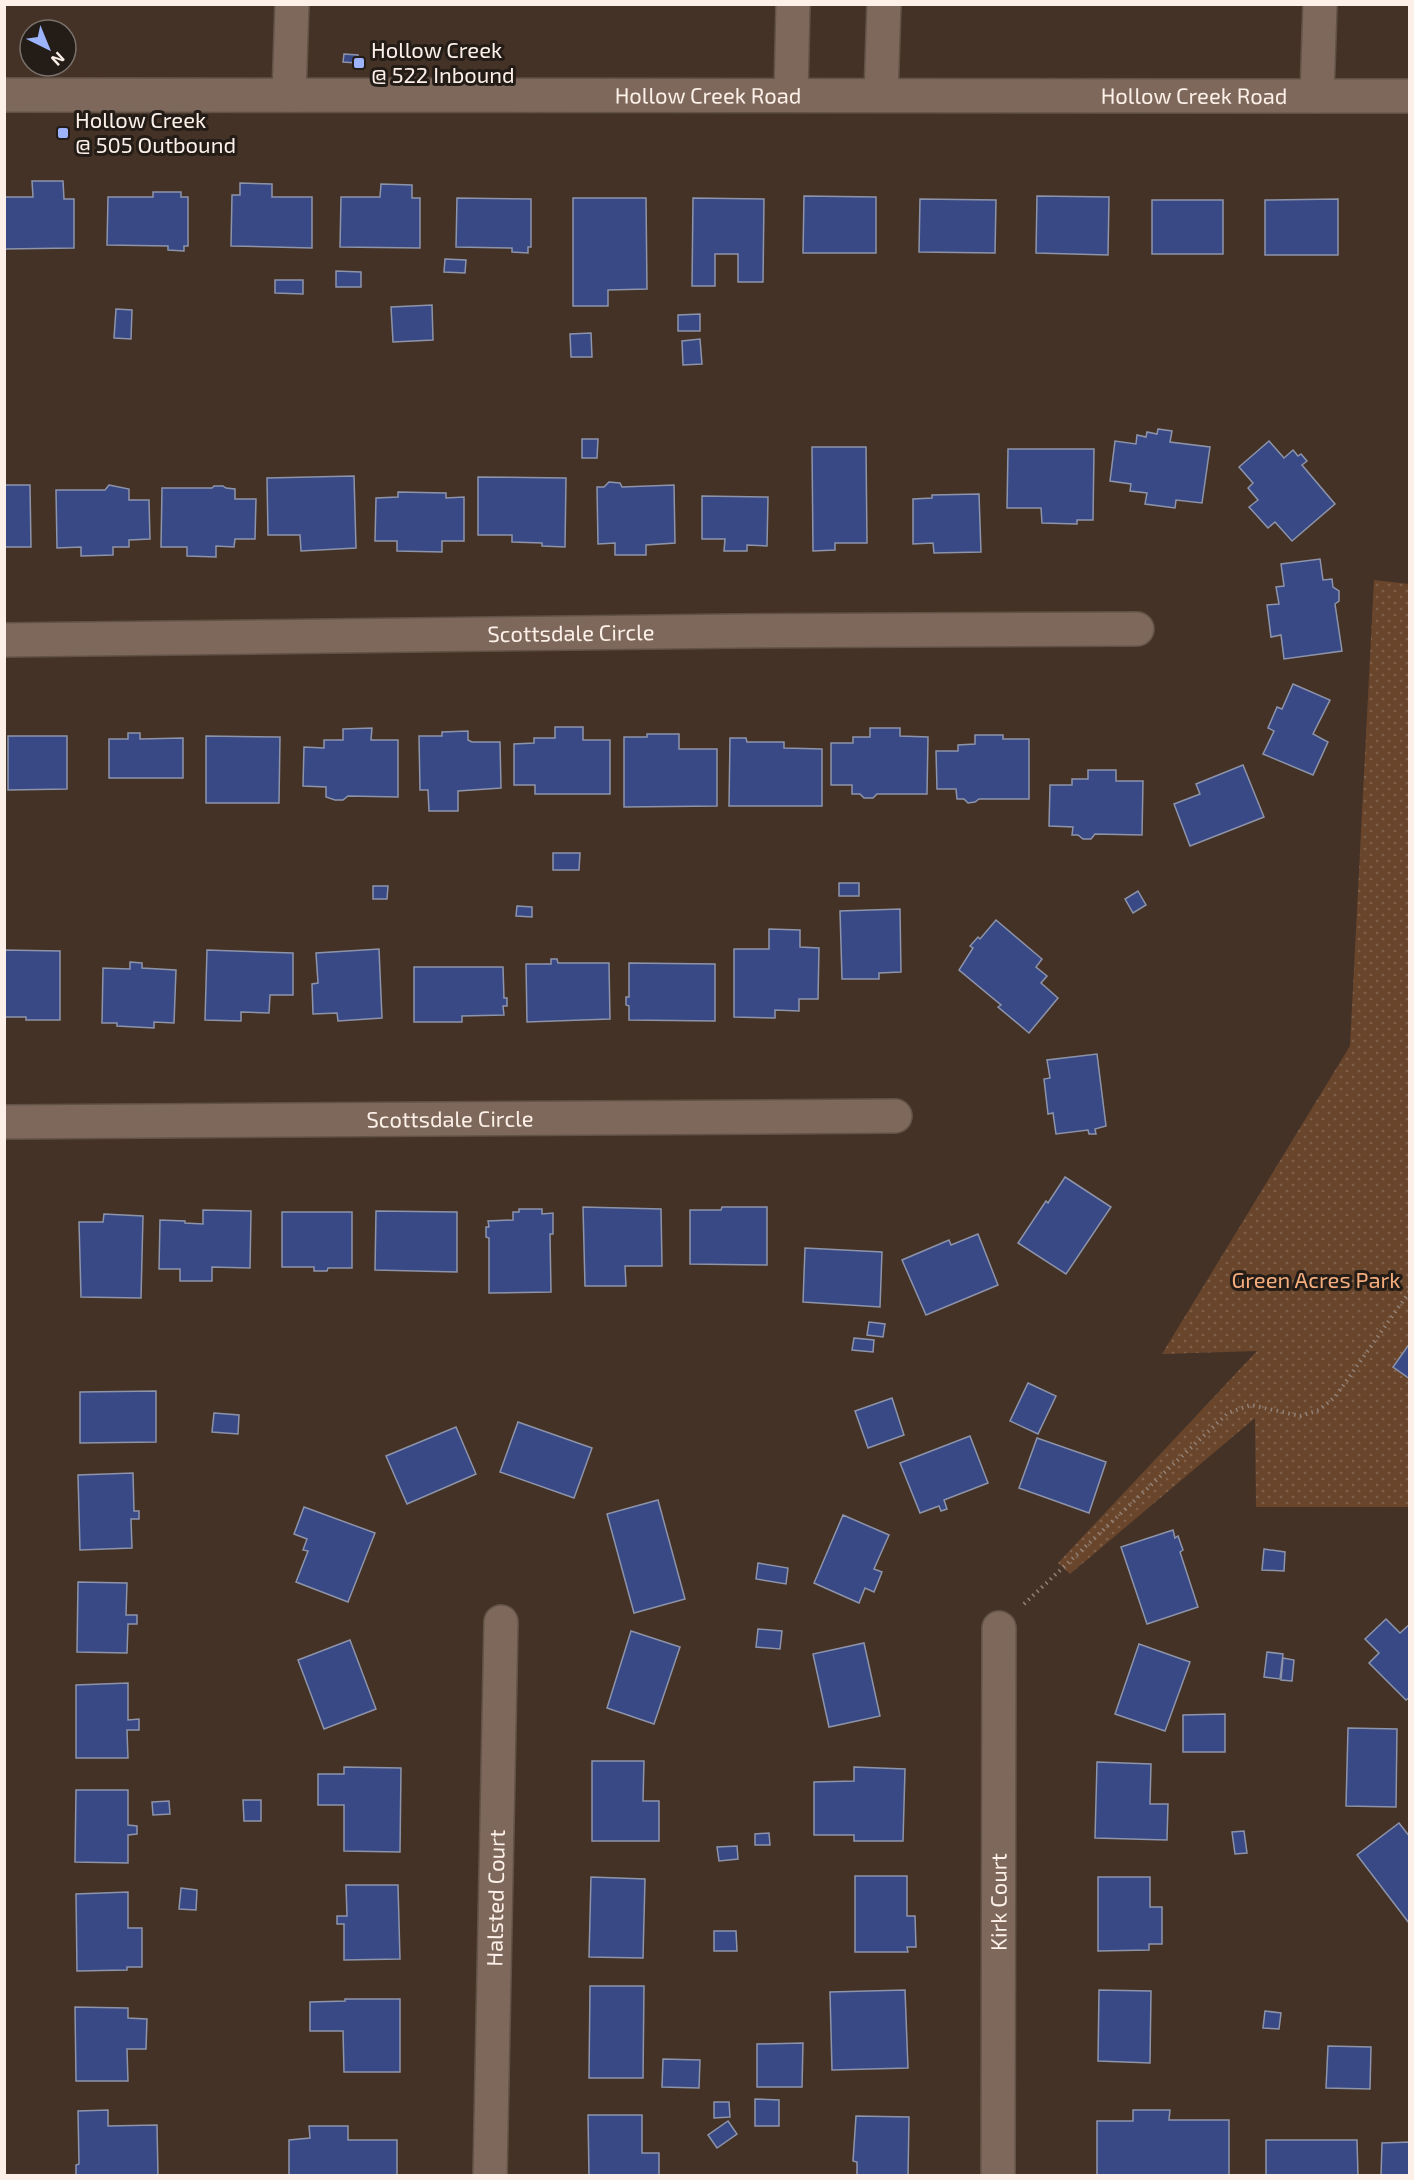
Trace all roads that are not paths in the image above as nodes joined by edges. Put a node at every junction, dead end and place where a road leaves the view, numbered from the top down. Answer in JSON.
{"nodes":[{"id":1,"x":292,"y":4,"type":"edge"},
{"id":2,"x":793,"y":4,"type":"edge"},
{"id":3,"x":884,"y":4,"type":"edge"},
{"id":4,"x":1320,"y":4,"type":"edge"},
{"id":5,"x":4,"y":95,"type":"edge"},
{"id":6,"x":289,"y":95,"type":"junction"},
{"id":7,"x":791,"y":95,"type":"junction"},
{"id":8,"x":881,"y":95,"type":"junction"},
{"id":9,"x":1317,"y":96,"type":"junction"},
{"id":10,"x":1410,"y":96,"type":"edge"},
{"id":11,"x":1137,"y":629,"type":"dead end"},
{"id":12,"x":4,"y":640,"type":"edge"},
{"id":13,"x":895,"y":1116,"type":"dead end"},
{"id":14,"x":4,"y":1122,"type":"edge"},
{"id":15,"x":501,"y":1622,"type":"dead end"},
{"id":16,"x":999,"y":1628,"type":"road end"},
{"id":17,"x":490,"y":2175,"type":"edge"},
{"id":18,"x":998,"y":2175,"type":"edge"}],
"edges":[{"from":1,"to":6,"type":"street"},
{"from":2,"to":7,"type":"street"},
{"from":3,"to":8,"type":"street"},
{"from":4,"to":9,"type":"street"},
{"from":5,"to":6,"type":"street","name":"Hollow Creek Road"},
{"from":6,"to":7,"type":"street","name":"Hollow Creek Road"},
{"from":7,"to":8,"type":"street","name":"Hollow Creek Road"},
{"from":8,"to":9,"type":"street","name":"Hollow Creek Road"},
{"from":9,"to":10,"type":"street","name":"Hollow Creek Road"},
{"from":11,"to":12,"type":"street","name":"Scottsdale Circle"},
{"from":13,"to":14,"type":"street","name":"Scottsdale Circle"},
{"from":15,"to":17,"type":"street","name":"Halsted Court"},
{"from":16,"to":18,"type":"street","name":"Kirk Court"}]}
